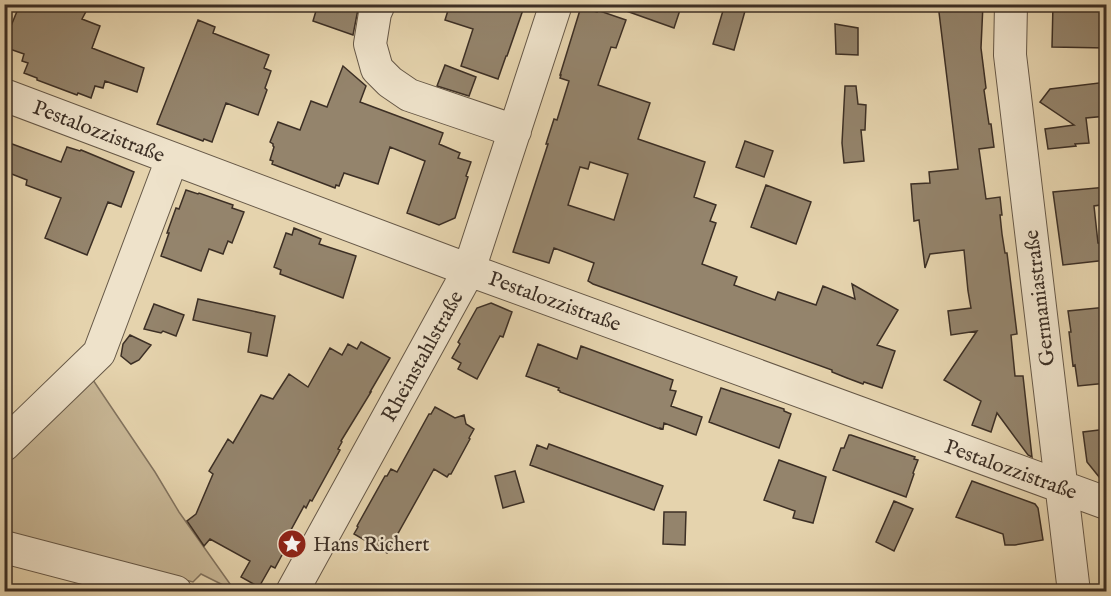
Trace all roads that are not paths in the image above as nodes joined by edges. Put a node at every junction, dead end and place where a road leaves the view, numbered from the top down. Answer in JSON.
{"nodes":[{"id":1,"x":379,"y":4,"type":"edge"},
{"id":2,"x":556,"y":4,"type":"edge"},
{"id":3,"x":1011,"y":4,"type":"edge"},
{"id":4,"x":4,"y":95,"type":"edge"},
{"id":5,"x":514,"y":131,"type":"junction"},
{"id":6,"x":172,"y":159,"type":"junction"},
{"id":7,"x":469,"y":270,"type":"junction"},
{"id":8,"x":4,"y":445,"type":"edge"},
{"id":9,"x":1062,"y":488,"type":"junction"},
{"id":10,"x":1107,"y":503,"type":"edge"},
{"id":11,"x":4,"y":547,"type":"edge"},
{"id":12,"x":176,"y":591,"type":"edge"},
{"id":13,"x":292,"y":591,"type":"edge"},
{"id":14,"x":1074,"y":591,"type":"edge"}],
"edges":[{"from":1,"to":5,"type":"street"},
{"from":2,"to":5,"type":"street","name":"Rheinstahlstraße"},
{"from":3,"to":9,"type":"street","name":"Germaniastraße"},
{"from":4,"to":6,"type":"street","name":"Pestalozzistraße"},
{"from":5,"to":7,"type":"street","name":"Rheinstahlstraße"},
{"from":6,"to":7,"type":"street","name":"Pestalozzistraße"},
{"from":6,"to":8,"type":"street"},
{"from":7,"to":9,"type":"street","name":"Pestalozzistraße"},
{"from":7,"to":13,"type":"street","name":"Rheinstahlstraße"},
{"from":9,"to":10,"type":"street","name":"Pestalozzistraße"},
{"from":9,"to":14,"type":"street","name":"Germaniastraße"},
{"from":11,"to":12,"type":"street"}]}
